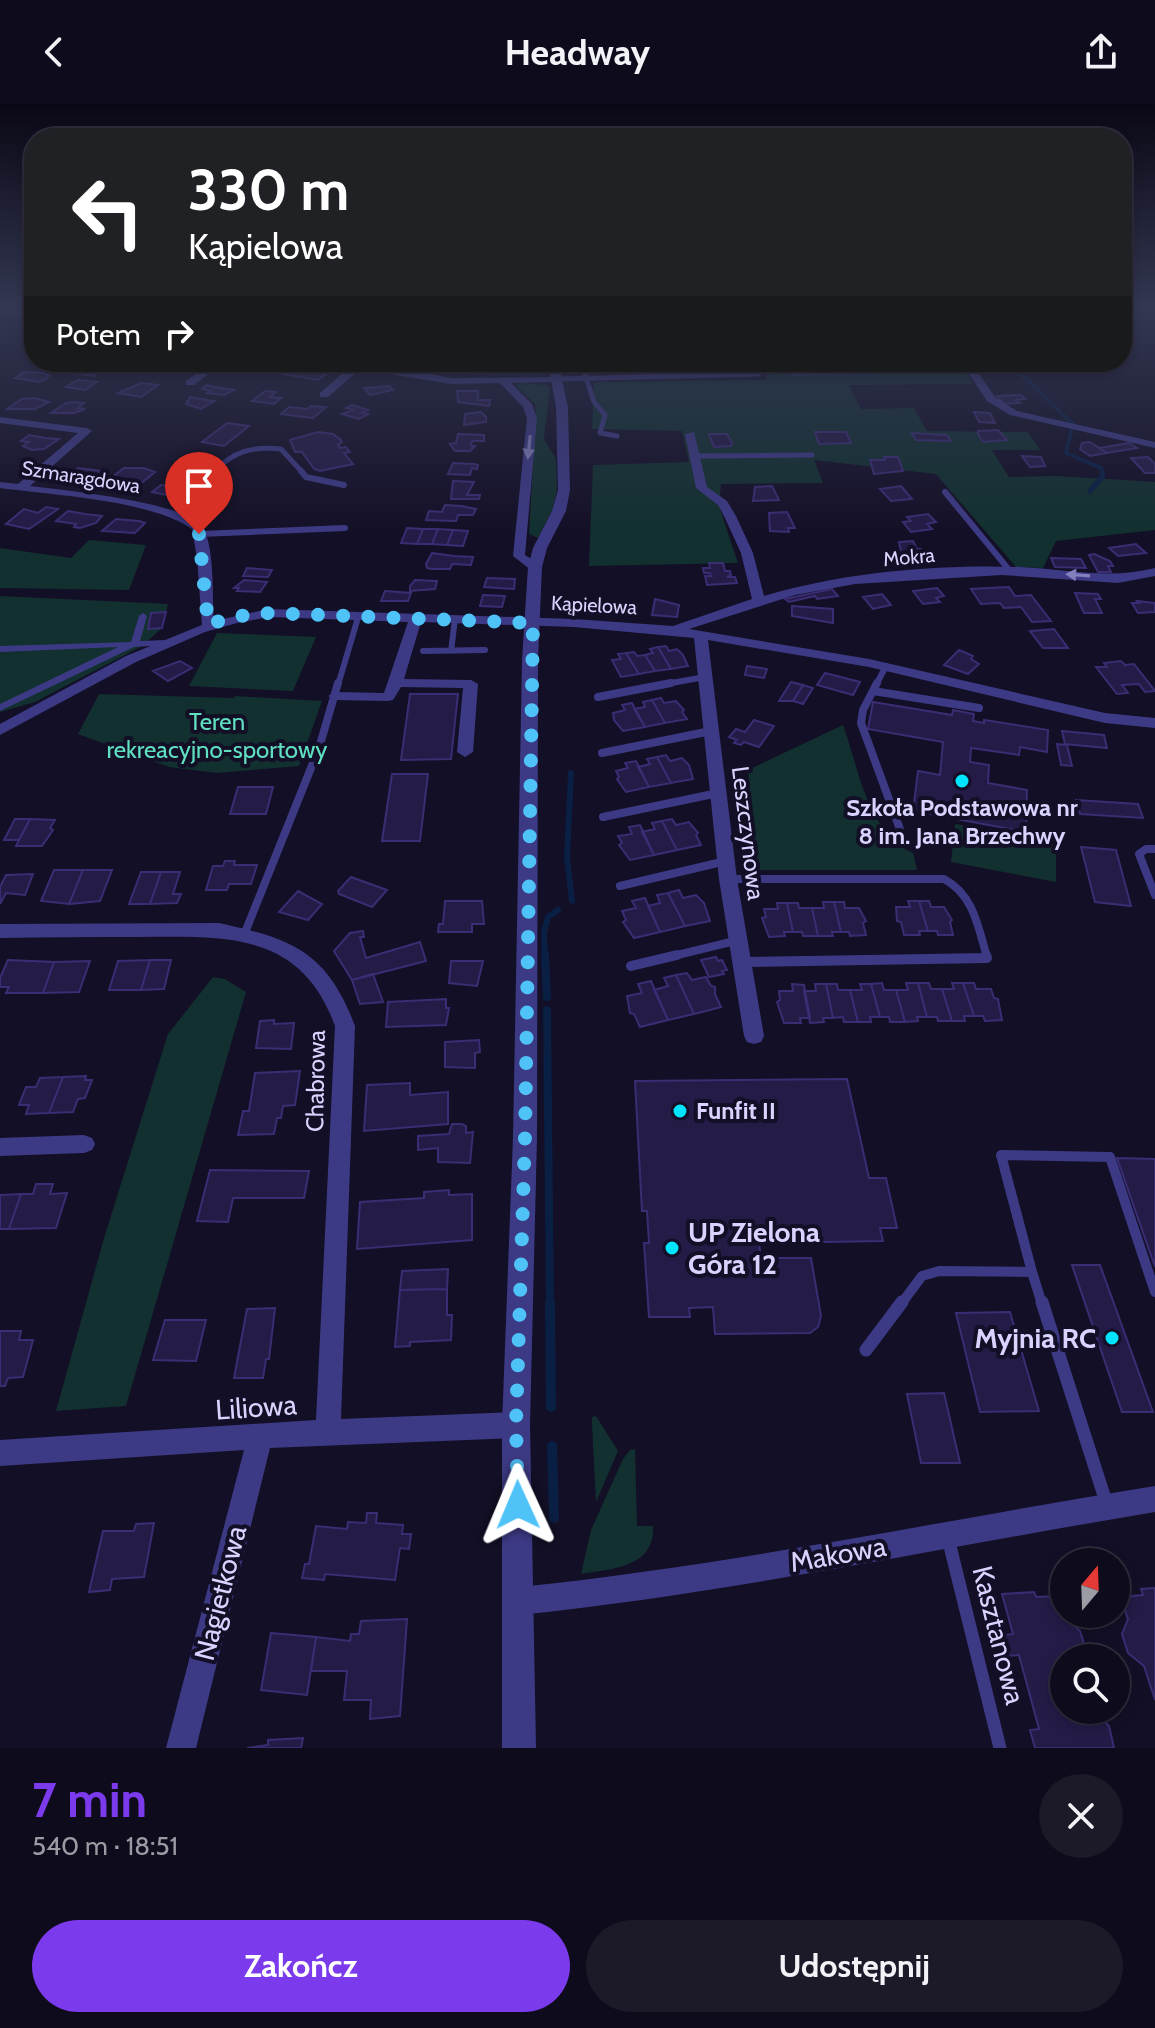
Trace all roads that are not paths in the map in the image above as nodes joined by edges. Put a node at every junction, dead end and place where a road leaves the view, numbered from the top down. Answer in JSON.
{"nodes":[{"id":1,"x":338,"y":383,"type":"edge"},
{"id":2,"x":506,"y":383,"type":"edge"},
{"id":3,"x":558,"y":383,"type":"edge"},
{"id":4,"x":589,"y":383,"type":"edge"},
{"id":5,"x":980,"y":383,"type":"edge"},
{"id":6,"x":324,"y":395,"type":"dead end"},
{"id":7,"x":0,"y":420,"type":"edge"},
{"id":8,"x":690,"y":434,"type":"dead end"},
{"id":9,"x":617,"y":436,"type":"dead end"},
{"id":10,"x":1155,"y":445,"type":"edge"},
{"id":11,"x":812,"y":455,"type":"dead end"},
{"id":12,"x":694,"y":456,"type":"junction"},
{"id":13,"x":0,"y":485,"type":"edge"},
{"id":14,"x":344,"y":485,"type":"dead end"},
{"id":15,"x":20,"y":488,"type":"junction"},
{"id":16,"x":945,"y":492,"type":"dead end"},
{"id":17,"x":183,"y":516,"type":"junction"},
{"id":18,"x":345,"y":528,"type":"dead end"},
{"id":19,"x":199,"y":534,"type":"junction"},
{"id":20,"x":535,"y":567,"type":"junction"},
{"id":21,"x":1010,"y":571,"type":"junction"},
{"id":22,"x":1155,"y":572,"type":"edge"},
{"id":23,"x":759,"y":602,"type":"junction"},
{"id":24,"x":355,"y":615,"type":"junction"},
{"id":25,"x":143,"y":616,"type":"dead end"},
{"id":26,"x":416,"y":617,"type":"junction"},
{"id":27,"x":455,"y":619,"type":"junction"},
{"id":28,"x":533,"y":623,"type":"junction"},
{"id":29,"x":208,"y":624,"type":"junction"},
{"id":30,"x":672,"y":630,"type":"junction"},
{"id":31,"x":701,"y":635,"type":"junction"},
{"id":32,"x":135,"y":643,"type":"junction"},
{"id":33,"x":166,"y":643,"type":"junction"},
{"id":34,"x":0,"y":649,"type":"edge"},
{"id":35,"x":485,"y":650,"type":"dead end"},
{"id":36,"x":423,"y":651,"type":"dead end"},
{"id":37,"x":451,"y":651,"type":"junction"},
{"id":38,"x":886,"y":666,"type":"junction"},
{"id":39,"x":705,"y":677,"type":"junction"},
{"id":40,"x":396,"y":683,"type":"junction"},
{"id":41,"x":873,"y":691,"type":"junction"},
{"id":42,"x":335,"y":696,"type":"junction"},
{"id":43,"x":598,"y":697,"type":"dead end"},
{"id":44,"x":0,"y":708,"type":"edge"},
{"id":45,"x":979,"y":708,"type":"dead end"},
{"id":46,"x":0,"y":716,"type":"edge"},
{"id":47,"x":20,"y":720,"type":"junction"},
{"id":48,"x":1155,"y":723,"type":"edge"},
{"id":49,"x":0,"y":730,"type":"edge"},
{"id":50,"x":711,"y":731,"type":"junction"},
{"id":51,"x":465,"y":752,"type":"dead end"},
{"id":52,"x":602,"y":753,"type":"dead end"},
{"id":53,"x":718,"y":793,"type":"junction"},
{"id":54,"x":603,"y":817,"type":"dead end"},
{"id":55,"x":901,"y":832,"type":"dead end"},
{"id":56,"x":1155,"y":849,"type":"edge"},
{"id":57,"x":726,"y":861,"type":"junction"},
{"id":58,"x":728,"y":879,"type":"junction"},
{"id":59,"x":620,"y":886,"type":"dead end"},
{"id":60,"x":1155,"y":895,"type":"edge"},
{"id":61,"x":0,"y":931,"type":"edge"},
{"id":62,"x":244,"y":935,"type":"junction"},
{"id":63,"x":739,"y":940,"type":"junction"},
{"id":64,"x":743,"y":962,"type":"junction"},
{"id":65,"x":631,"y":966,"type":"dead end"},
{"id":66,"x":754,"y":1036,"type":"dead end"},
{"id":67,"x":84,"y":1144,"type":"dead end"},
{"id":68,"x":0,"y":1147,"type":"edge"},
{"id":69,"x":1032,"y":1272,"type":"junction"},
{"id":70,"x":1155,"y":1292,"type":"edge"},
{"id":71,"x":866,"y":1350,"type":"dead end"},
{"id":72,"x":516,"y":1425,"type":"junction"},
{"id":73,"x":328,"y":1432,"type":"junction"},
{"id":74,"x":260,"y":1438,"type":"junction"},
{"id":75,"x":0,"y":1453,"type":"edge"},
{"id":76,"x":1155,"y":1499,"type":"edge"},
{"id":77,"x":1108,"y":1506,"type":"junction"},
{"id":78,"x":947,"y":1535,"type":"junction"},
{"id":79,"x":519,"y":1601,"type":"junction"},
{"id":80,"x":181,"y":1748,"type":"edge"},
{"id":81,"x":519,"y":1748,"type":"edge"},
{"id":82,"x":1000,"y":1748,"type":"edge"}],
"edges":[{"from":1,"to":6,"type":"street"},
{"from":2,"to":20,"type":"street","one_way":true},
{"from":3,"to":20,"type":"street"},
{"from":4,"to":9,"type":"lane"},
{"from":5,"to":10,"type":"street"},
{"from":7,"to":15,"type":"street"},
{"from":8,"to":12,"type":"street"},
{"from":11,"to":12,"type":"lane"},
{"from":12,"to":23,"type":"street"},
{"from":13,"to":15,"type":"street","name":"Szmaragdowa"},
{"from":14,"to":17,"type":"lane"},
{"from":15,"to":17,"type":"street","name":"Szmaragdowa"},
{"from":16,"to":21,"type":"lane"},
{"from":17,"to":19,"type":"street"},
{"from":18,"to":19,"type":"lane"},
{"from":19,"to":29,"type":"street"},
{"from":20,"to":28,"type":"street"},
{"from":22,"to":21,"type":"street","name":"Mokra","one_way":true},
{"from":21,"to":23,"type":"street","name":"Mokra"},
{"from":23,"to":30,"type":"street","name":"Mokra"},
{"from":24,"to":26,"type":"street","name":"Kąpielowa"},
{"from":24,"to":29,"type":"street","name":"Kąpielowa"},
{"from":24,"to":42,"type":"lane"},
{"from":25,"to":32,"type":"street"},
{"from":26,"to":27,"type":"street","name":"Kąpielowa"},
{"from":26,"to":40,"type":"street"},
{"from":27,"to":28,"type":"street","name":"Kąpielowa"},
{"from":27,"to":37,"type":"lane"},
{"from":28,"to":30,"type":"street","name":"Kąpielowa"},
{"from":28,"to":72,"type":"street"},
{"from":29,"to":33,"type":"street","name":"Kąpielowa"},
{"from":30,"to":31,"type":"street","name":"Kąpielowa"},
{"from":31,"to":38,"type":"street","name":"Kąpielowa"},
{"from":31,"to":39,"type":"street","name":"Leszczynowa"},
{"from":32,"to":33,"type":"street"},
{"from":32,"to":34,"type":"street"},
{"from":32,"to":44,"type":"street"},
{"from":33,"to":47,"type":"street","name":"Kąpielowa"},
{"from":35,"to":37,"type":"lane"},
{"from":36,"to":37,"type":"lane"},
{"from":38,"to":41,"type":"lane"},
{"from":38,"to":48,"type":"street","name":"Kąpielowa"},
{"from":39,"to":43,"type":"lane"},
{"from":39,"to":50,"type":"street","name":"Leszczynowa"},
{"from":40,"to":42,"type":"street"},
{"from":40,"to":51,"type":"street"},
{"from":41,"to":45,"type":"lane"},
{"from":41,"to":55,"type":"lane"},
{"from":42,"to":62,"type":"lane"},
{"from":46,"to":47,"type":"street"},
{"from":47,"to":49,"type":"street","name":"Kąpielowa"},
{"from":50,"to":52,"type":"lane"},
{"from":50,"to":53,"type":"street","name":"Leszczynowa"},
{"from":53,"to":54,"type":"lane"},
{"from":53,"to":57,"type":"street","name":"Leszczynowa"},
{"from":56,"to":60,"type":"lane"},
{"from":57,"to":58,"type":"street","name":"Leszczynowa"},
{"from":57,"to":59,"type":"lane"},
{"from":58,"to":63,"type":"street","name":"Leszczynowa"},
{"from":58,"to":64,"type":"lane"},
{"from":61,"to":62,"type":"street","name":"Chabrowa"},
{"from":62,"to":73,"type":"street","name":"Chabrowa"},
{"from":63,"to":64,"type":"street","name":"Leszczynowa"},
{"from":63,"to":65,"type":"lane"},
{"from":64,"to":66,"type":"street","name":"Leszczynowa"},
{"from":67,"to":68,"type":"street"},
{"from":69,"to":70,"type":"lane"},
{"from":69,"to":71,"type":"lane"},
{"from":69,"to":77,"type":"lane"},
{"from":72,"to":73,"type":"street","name":"Liliowa"},
{"from":72,"to":79,"type":"street"},
{"from":73,"to":74,"type":"street","name":"Liliowa"},
{"from":74,"to":75,"type":"street","name":"Liliowa"},
{"from":74,"to":80,"type":"street","name":"Nagietkowa"},
{"from":76,"to":77,"type":"street","name":"Makowa"},
{"from":77,"to":78,"type":"street","name":"Makowa"},
{"from":78,"to":79,"type":"street","name":"Makowa"},
{"from":78,"to":82,"type":"lane","name":"Kasztanowa"},
{"from":79,"to":81,"type":"street"}]}
